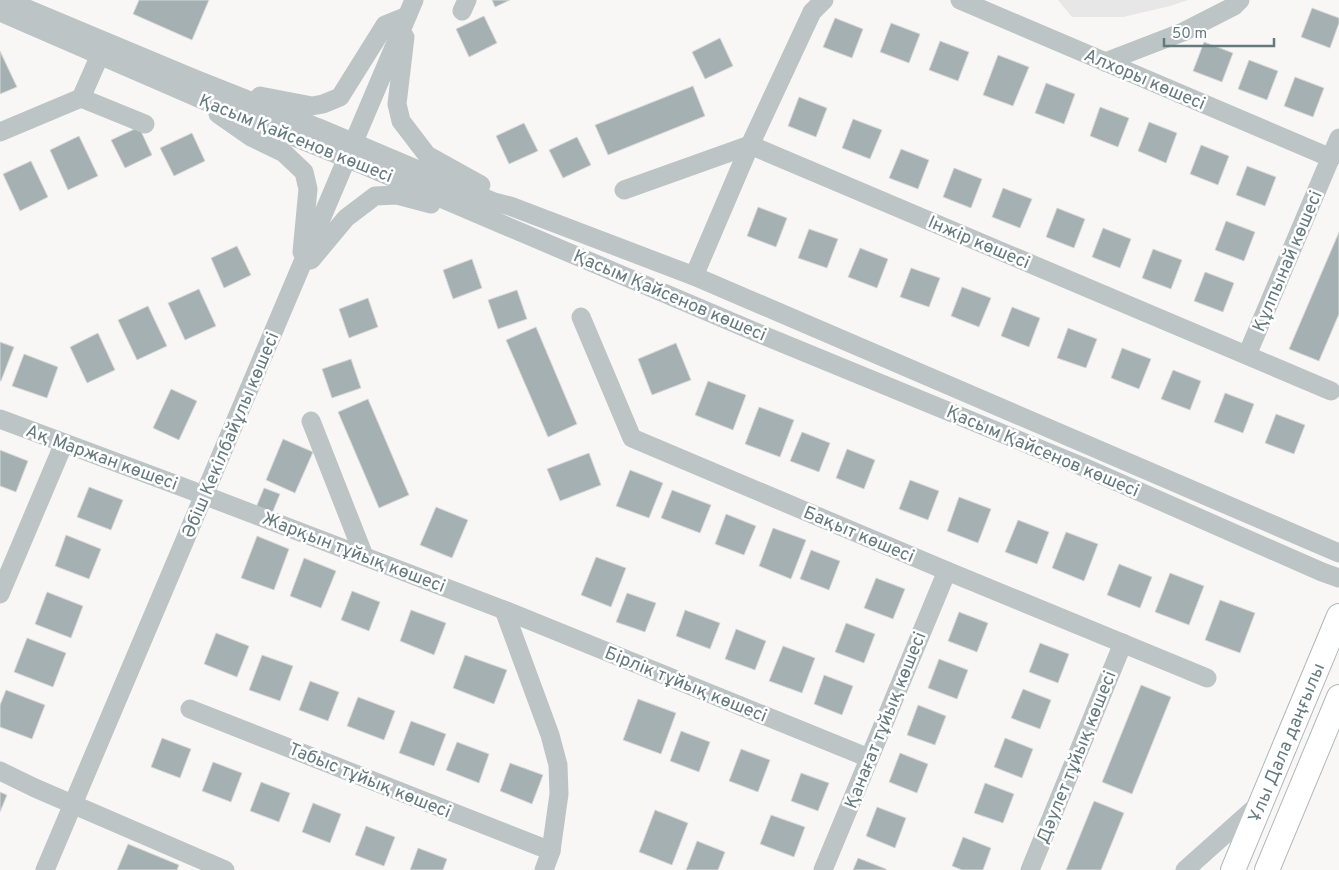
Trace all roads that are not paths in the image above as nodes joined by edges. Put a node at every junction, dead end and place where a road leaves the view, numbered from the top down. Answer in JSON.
{"nodes":[{"id":1,"x":6,"y":0,"type":"edge"},
{"id":2,"x":824,"y":0,"type":"edge"},
{"id":3,"x":960,"y":0,"type":"edge"},
{"id":4,"x":1240,"y":0,"type":"edge"},
{"id":5,"x":410,"y":8,"type":"edge"},
{"id":6,"x":0,"y":12,"type":"edge"},
{"id":7,"x":100,"y":56,"type":"junction"},
{"id":8,"x":1105,"y":62,"type":"junction"},
{"id":9,"x":226,"y":92,"type":"junction"},
{"id":10,"x":81,"y":98,"type":"junction"},
{"id":11,"x":210,"y":103,"type":"junction"},
{"id":12,"x":146,"y":124,"type":"dead end"},
{"id":13,"x":0,"y":132,"type":"edge"},
{"id":14,"x":1339,"y":138,"type":"edge"},
{"id":15,"x":750,"y":145,"type":"junction"},
{"id":16,"x":350,"y":151,"type":"junction"},
{"id":17,"x":1331,"y":158,"type":"junction"},
{"id":18,"x":624,"y":190,"type":"dead end"},
{"id":19,"x":510,"y":206,"type":"junction"},
{"id":20,"x":495,"y":221,"type":"junction"},
{"id":21,"x":299,"y":274,"type":"junction"},
{"id":22,"x":694,"y":276,"type":"junction"},
{"id":23,"x":581,"y":317,"type":"dead end"},
{"id":24,"x":1246,"y":355,"type":"junction"},
{"id":25,"x":1331,"y":391,"type":"dead end"},
{"id":26,"x":0,"y":419,"type":"edge"},
{"id":27,"x":312,"y":421,"type":"dead end"},
{"id":28,"x":64,"y":443,"type":"junction"},
{"id":29,"x":204,"y":495,"type":"junction"},
{"id":30,"x":1339,"y":553,"type":"edge"},
{"id":31,"x":364,"y":556,"type":"junction"},
{"id":32,"x":947,"y":571,"type":"junction"},
{"id":33,"x":1339,"y":578,"type":"edge"},
{"id":34,"x":0,"y":594,"type":"edge"},
{"id":35,"x":504,"y":610,"type":"junction"},
{"id":36,"x":1339,"y":616,"type":"edge"},
{"id":37,"x":1123,"y":643,"type":"junction"},
{"id":38,"x":1206,"y":678,"type":"dead end"},
{"id":39,"x":1339,"y":697,"type":"edge"},
{"id":40,"x":190,"y":709,"type":"dead end"},
{"id":41,"x":869,"y":758,"type":"junction"},
{"id":42,"x":0,"y":771,"type":"edge"},
{"id":43,"x":1262,"y":802,"type":"junction"},
{"id":44,"x":73,"y":804,"type":"junction"},
{"id":45,"x":551,"y":851,"type":"junction"},
{"id":46,"x":45,"y":870,"type":"edge"},
{"id":47,"x":225,"y":870,"type":"edge"},
{"id":48,"x":544,"y":870,"type":"edge"},
{"id":49,"x":823,"y":870,"type":"edge"},
{"id":50,"x":1030,"y":870,"type":"edge"},
{"id":51,"x":1185,"y":870,"type":"edge"},
{"id":52,"x":1234,"y":870,"type":"edge"},
{"id":53,"x":1267,"y":870,"type":"edge"}],
"edges":[{"from":1,"to":9,"type":"street","name":"Қасым Қайсенов көшесі"},
{"from":2,"to":15,"type":"street"},
{"from":3,"to":8,"type":"street","name":"Алхоры көшесі"},
{"from":4,"to":8,"type":"street"},
{"from":5,"to":9,"type":"street"},
{"from":5,"to":16,"type":"street","name":"Әбіш Кекілбайұлы көшесі"},
{"from":5,"to":19,"type":"street"},
{"from":6,"to":7,"type":"street","name":"Қасым Қайсенов көшесі"},
{"from":7,"to":10,"type":"street"},
{"from":7,"to":11,"type":"street","name":"Қасым Қайсенов көшесі"},
{"from":8,"to":17,"type":"street","name":"Алхоры көшесі"},
{"from":9,"to":16,"type":"street","name":"Қасым Қайсенов көшесі"},
{"from":10,"to":12,"type":"street"},
{"from":10,"to":13,"type":"street"},
{"from":11,"to":16,"type":"street","name":"Қасым Қайсенов көшесі"},
{"from":11,"to":21,"type":"street"},
{"from":14,"to":17,"type":"street","name":"Құлпынай көшесі"},
{"from":15,"to":18,"type":"street"},
{"from":15,"to":22,"type":"street"},
{"from":15,"to":24,"type":"street","name":"Інжір көшесі"},
{"from":16,"to":19,"type":"street","name":"Қасым Қайсенов көшесі"},
{"from":16,"to":20,"type":"street","name":"Қасым Қайсенов көшесі"},
{"from":16,"to":21,"type":"street","name":"Әбіш Кекілбайұлы көшесі"},
{"from":17,"to":24,"type":"street","name":"Құлпынай көшесі"},
{"from":19,"to":22,"type":"street","name":"Қасым Қайсенов көшесі"},
{"from":20,"to":21,"type":"street"},
{"from":20,"to":33,"type":"street","name":"Қасым Қайсенов көшесі"},
{"from":21,"to":29,"type":"street","name":"Әбіш Кекілбайұлы көшесі"},
{"from":22,"to":30,"type":"street","name":"Қасым Қайсенов көшесі"},
{"from":23,"to":32,"type":"street","name":"Бақыт көшесі"},
{"from":24,"to":25,"type":"street","name":"Інжір көшесі"},
{"from":26,"to":28,"type":"street","name":"Ақ Маржан көшесі"},
{"from":27,"to":31,"type":"street"},
{"from":28,"to":29,"type":"street","name":"Ақ Маржан көшесі"},
{"from":28,"to":34,"type":"street"},
{"from":29,"to":31,"type":"street","name":"Жарқын тұйық көшесі"},
{"from":29,"to":44,"type":"street","name":"Әбіш Кекілбайұлы көшесі"},
{"from":31,"to":35,"type":"street","name":"Жарқын тұйық көшесі"},
{"from":32,"to":37,"type":"street","name":"Бақыт көшесі"},
{"from":32,"to":41,"type":"street","name":"Қанағат тұйық көшесі"},
{"from":35,"to":41,"type":"street","name":"Бірлік тұйық көшесі"},
{"from":35,"to":45,"type":"street"},
{"from":36,"to":43,"type":"main road","name":"Ұлы Дала даңғылы"},
{"from":37,"to":38,"type":"street","name":"Бақыт көшесі"},
{"from":37,"to":50,"type":"street","name":"Дәулет тұйық көшесі"},
{"from":39,"to":53,"type":"main road","name":"Ұлы Дала даңғылы"},
{"from":40,"to":45,"type":"street","name":"Табыс тұйық көшесі"},
{"from":41,"to":49,"type":"street","name":"Қанағат тұйық көшесі"},
{"from":42,"to":44,"type":"street"},
{"from":43,"to":51,"type":"street"},
{"from":43,"to":52,"type":"main road","name":"Ұлы Дала даңғылы"},
{"from":44,"to":46,"type":"street","name":"Әбіш Кекілбайұлы көшесі"},
{"from":44,"to":47,"type":"street"},
{"from":45,"to":48,"type":"street"}]}
